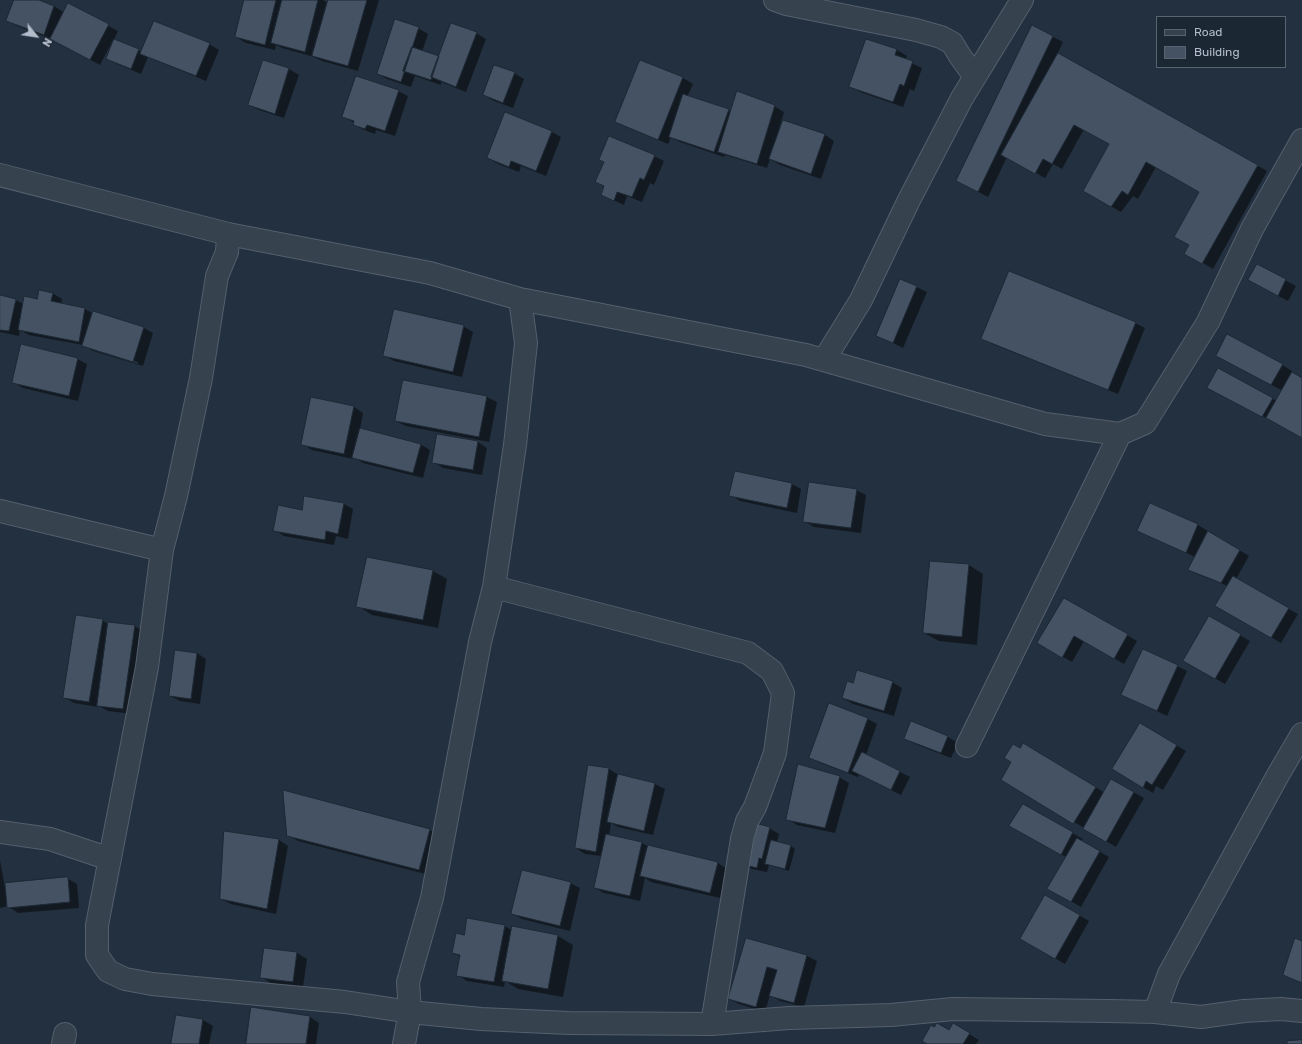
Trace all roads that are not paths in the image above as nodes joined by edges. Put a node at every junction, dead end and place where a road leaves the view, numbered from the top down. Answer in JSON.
{"nodes":[{"id":1,"x":774,"y":0,"type":"edge"},
{"id":2,"x":1022,"y":0,"type":"edge"},
{"id":3,"x":975,"y":77,"type":"junction"},
{"id":4,"x":1302,"y":140,"type":"edge"},
{"id":5,"x":0,"y":175,"type":"edge"},
{"id":6,"x":228,"y":234,"type":"junction"},
{"id":7,"x":520,"y":299,"type":"junction"},
{"id":8,"x":824,"y":360,"type":"junction"},
{"id":9,"x":1120,"y":434,"type":"junction"},
{"id":10,"x":0,"y":511,"type":"edge"},
{"id":11,"x":162,"y":550,"type":"junction"},
{"id":12,"x":494,"y":587,"type":"junction"},
{"id":13,"x":1302,"y":734,"type":"edge"},
{"id":14,"x":967,"y":746,"type":"dead end"},
{"id":15,"x":0,"y":832,"type":"edge"},
{"id":16,"x":110,"y":859,"type":"junction"},
{"id":17,"x":1302,"y":1011,"type":"edge"},
{"id":18,"x":410,"y":1012,"type":"junction"},
{"id":19,"x":1155,"y":1012,"type":"junction"},
{"id":20,"x":712,"y":1024,"type":"junction"},
{"id":21,"x":404,"y":1044,"type":"edge"}],
"edges":[{"from":1,"to":3,"type":"street"},
{"from":2,"to":3,"type":"street"},
{"from":3,"to":8,"type":"street"},
{"from":4,"to":9,"type":"street"},
{"from":5,"to":6,"type":"street"},
{"from":6,"to":7,"type":"street"},
{"from":6,"to":11,"type":"street"},
{"from":7,"to":8,"type":"street"},
{"from":7,"to":12,"type":"street"},
{"from":8,"to":9,"type":"street"},
{"from":9,"to":14,"type":"street"},
{"from":10,"to":11,"type":"street"},
{"from":11,"to":16,"type":"street"},
{"from":12,"to":18,"type":"street"},
{"from":12,"to":20,"type":"street"},
{"from":13,"to":19,"type":"street"},
{"from":15,"to":16,"type":"street"},
{"from":16,"to":18,"type":"street"},
{"from":17,"to":19,"type":"street"},
{"from":18,"to":20,"type":"street"},
{"from":18,"to":21,"type":"street"},
{"from":19,"to":20,"type":"street"}]}
